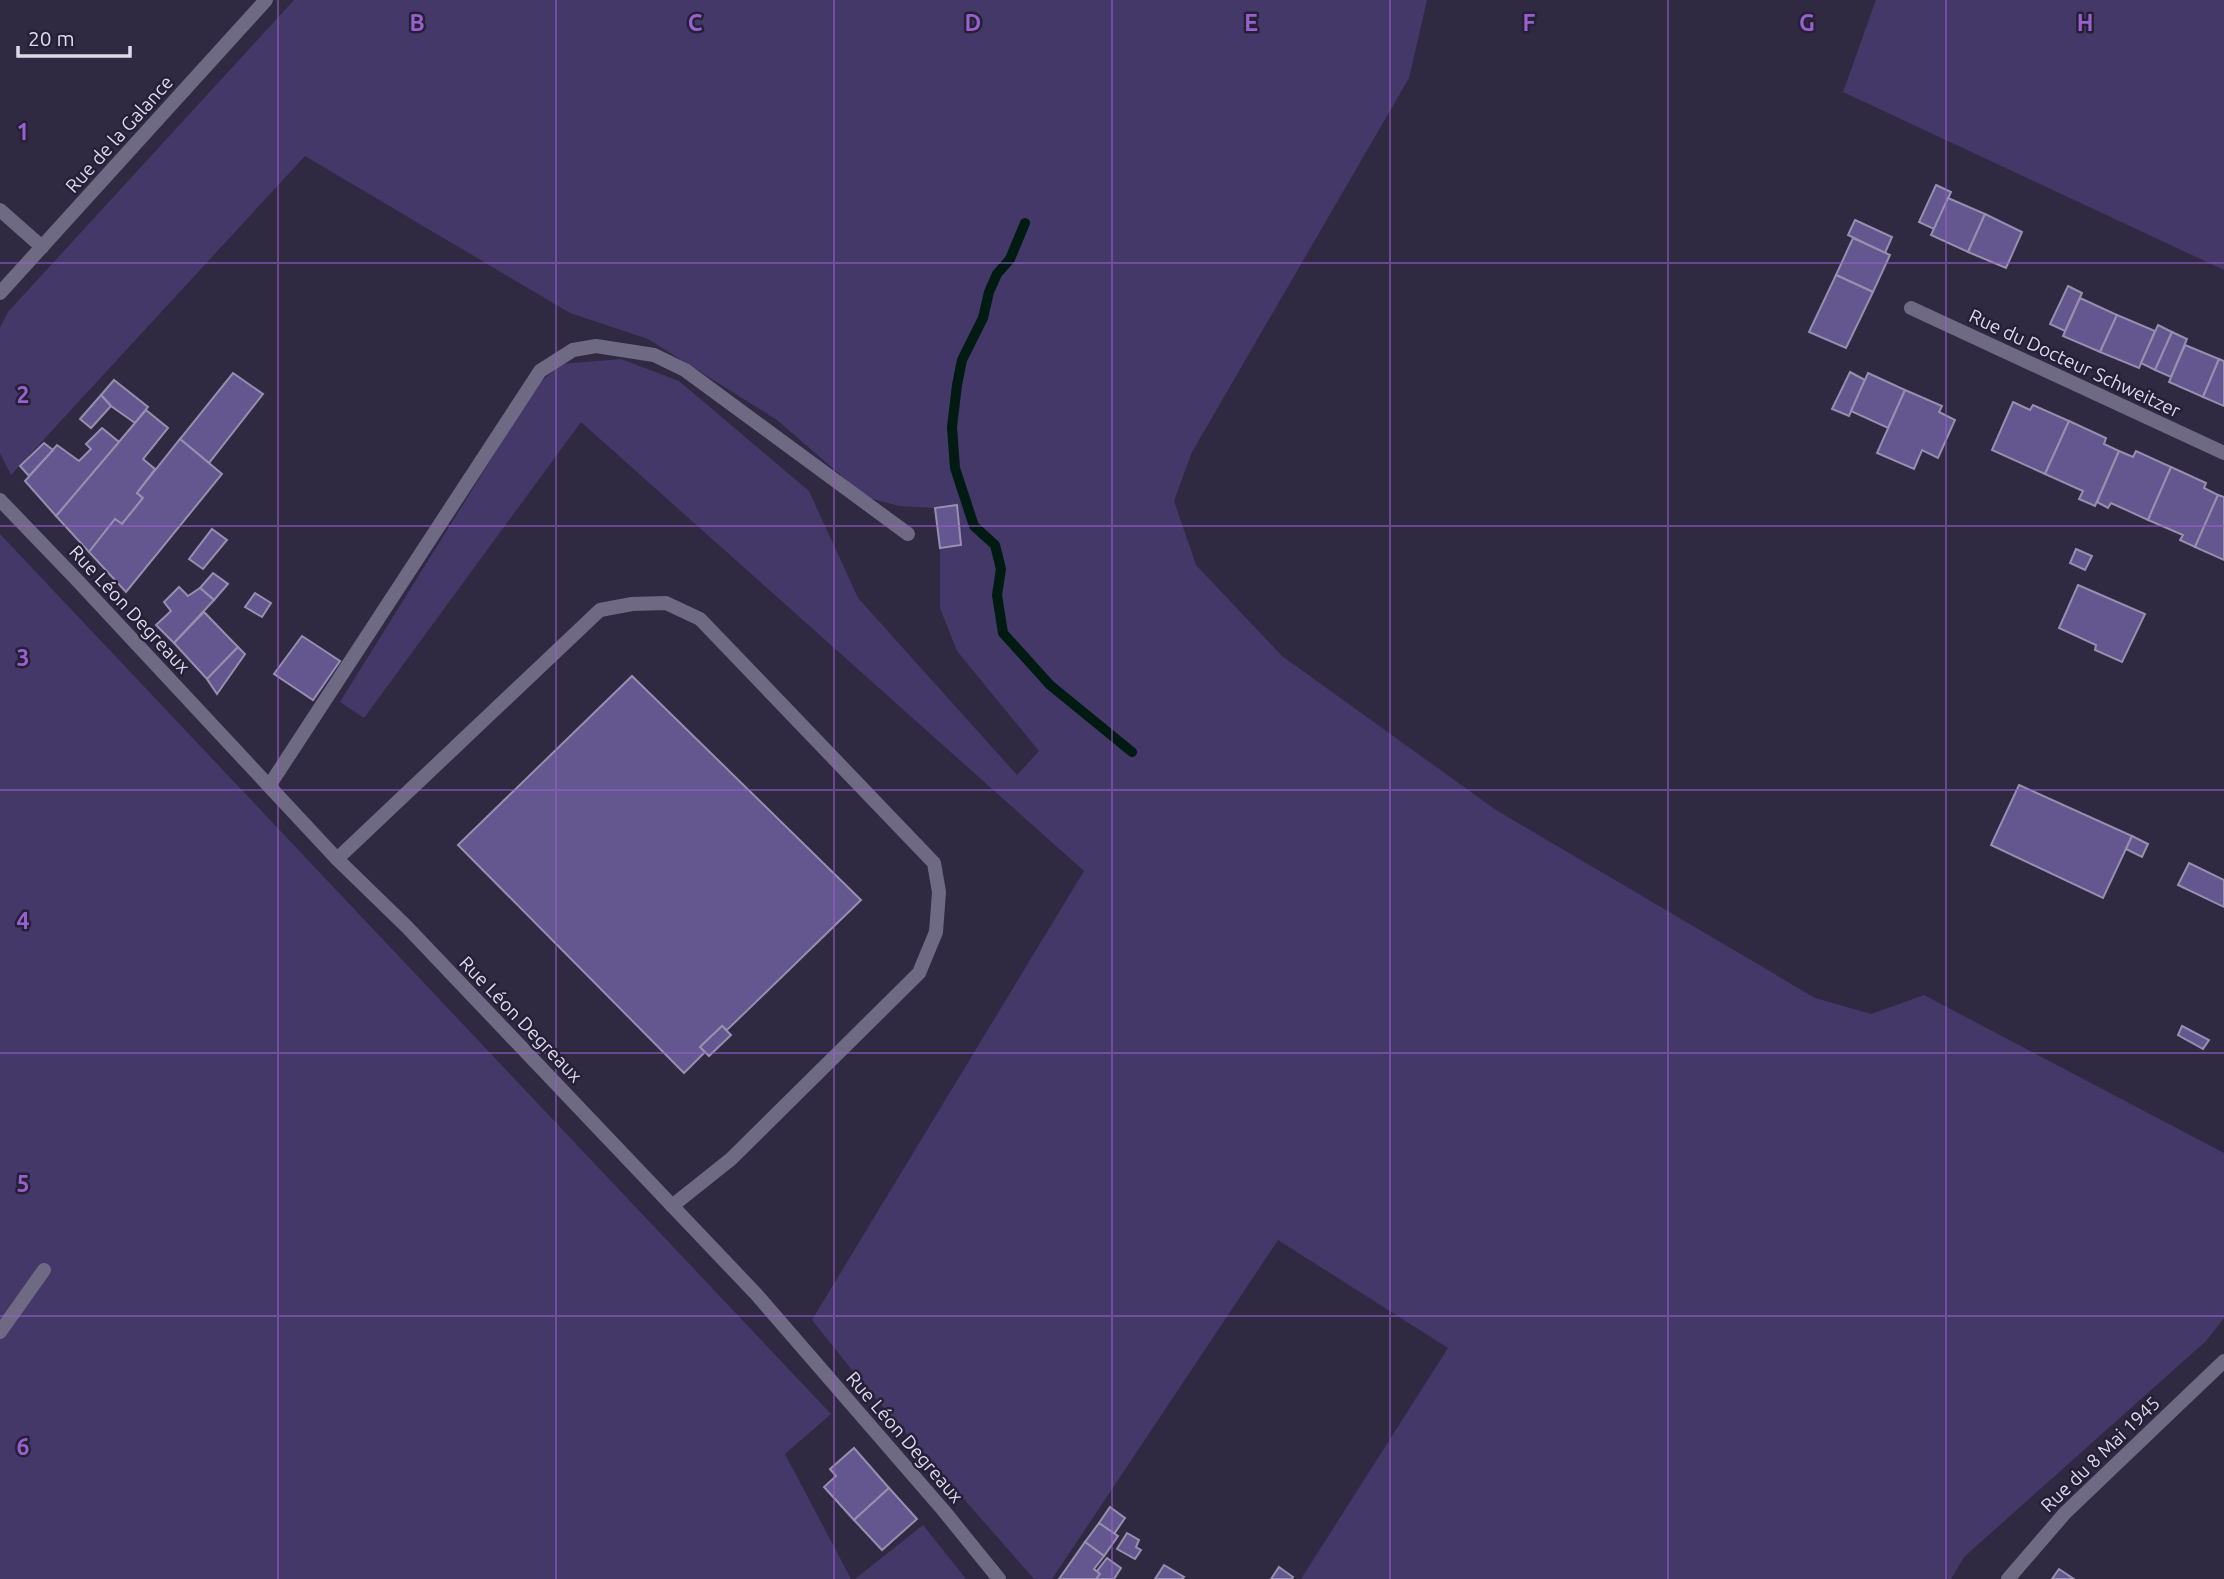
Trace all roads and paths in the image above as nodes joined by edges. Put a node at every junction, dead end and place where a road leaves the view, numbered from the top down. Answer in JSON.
{"nodes":[{"id":1,"x":266,"y":0,"type":"edge"},
{"id":2,"x":0,"y":210,"type":"edge"},
{"id":3,"x":41,"y":247,"type":"junction"},
{"id":4,"x":0,"y":293,"type":"edge"},
{"id":5,"x":1911,"y":308,"type":"dead end"},
{"id":6,"x":2224,"y":453,"type":"edge"},
{"id":7,"x":0,"y":500,"type":"edge"},
{"id":8,"x":908,"y":534,"type":"dead end"},
{"id":9,"x":268,"y":786,"type":"junction"},
{"id":10,"x":337,"y":859,"type":"junction"},
{"id":11,"x":672,"y":1206,"type":"junction"},
{"id":12,"x":44,"y":1270,"type":"dead end"},
{"id":13,"x":0,"y":1332,"type":"edge"},
{"id":14,"x":2224,"y":1361,"type":"edge"},
{"id":15,"x":999,"y":1579,"type":"edge"},
{"id":16,"x":2008,"y":1579,"type":"edge"}],
"edges":[{"from":1,"to":3,"type":"street","name":"Rue de la Galance"},
{"from":2,"to":3,"type":"street"},
{"from":3,"to":4,"type":"street","name":"Rue de la Galance"},
{"from":5,"to":6,"type":"street","name":"Rue du Docteur Schweitzer"},
{"from":7,"to":9,"type":"street","name":"Rue Léon Degreaux"},
{"from":8,"to":9,"type":"street"},
{"from":9,"to":10,"type":"street","name":"Rue Léon Degreaux"},
{"from":10,"to":11,"type":"street","name":"Rue Léon Degreaux"},
{"from":10,"to":11,"type":"street"},
{"from":11,"to":15,"type":"street","name":"Rue Léon Degreaux"},
{"from":12,"to":13,"type":"street"},
{"from":14,"to":16,"type":"street","name":"Rue du 8 Mai 1945"}]}
